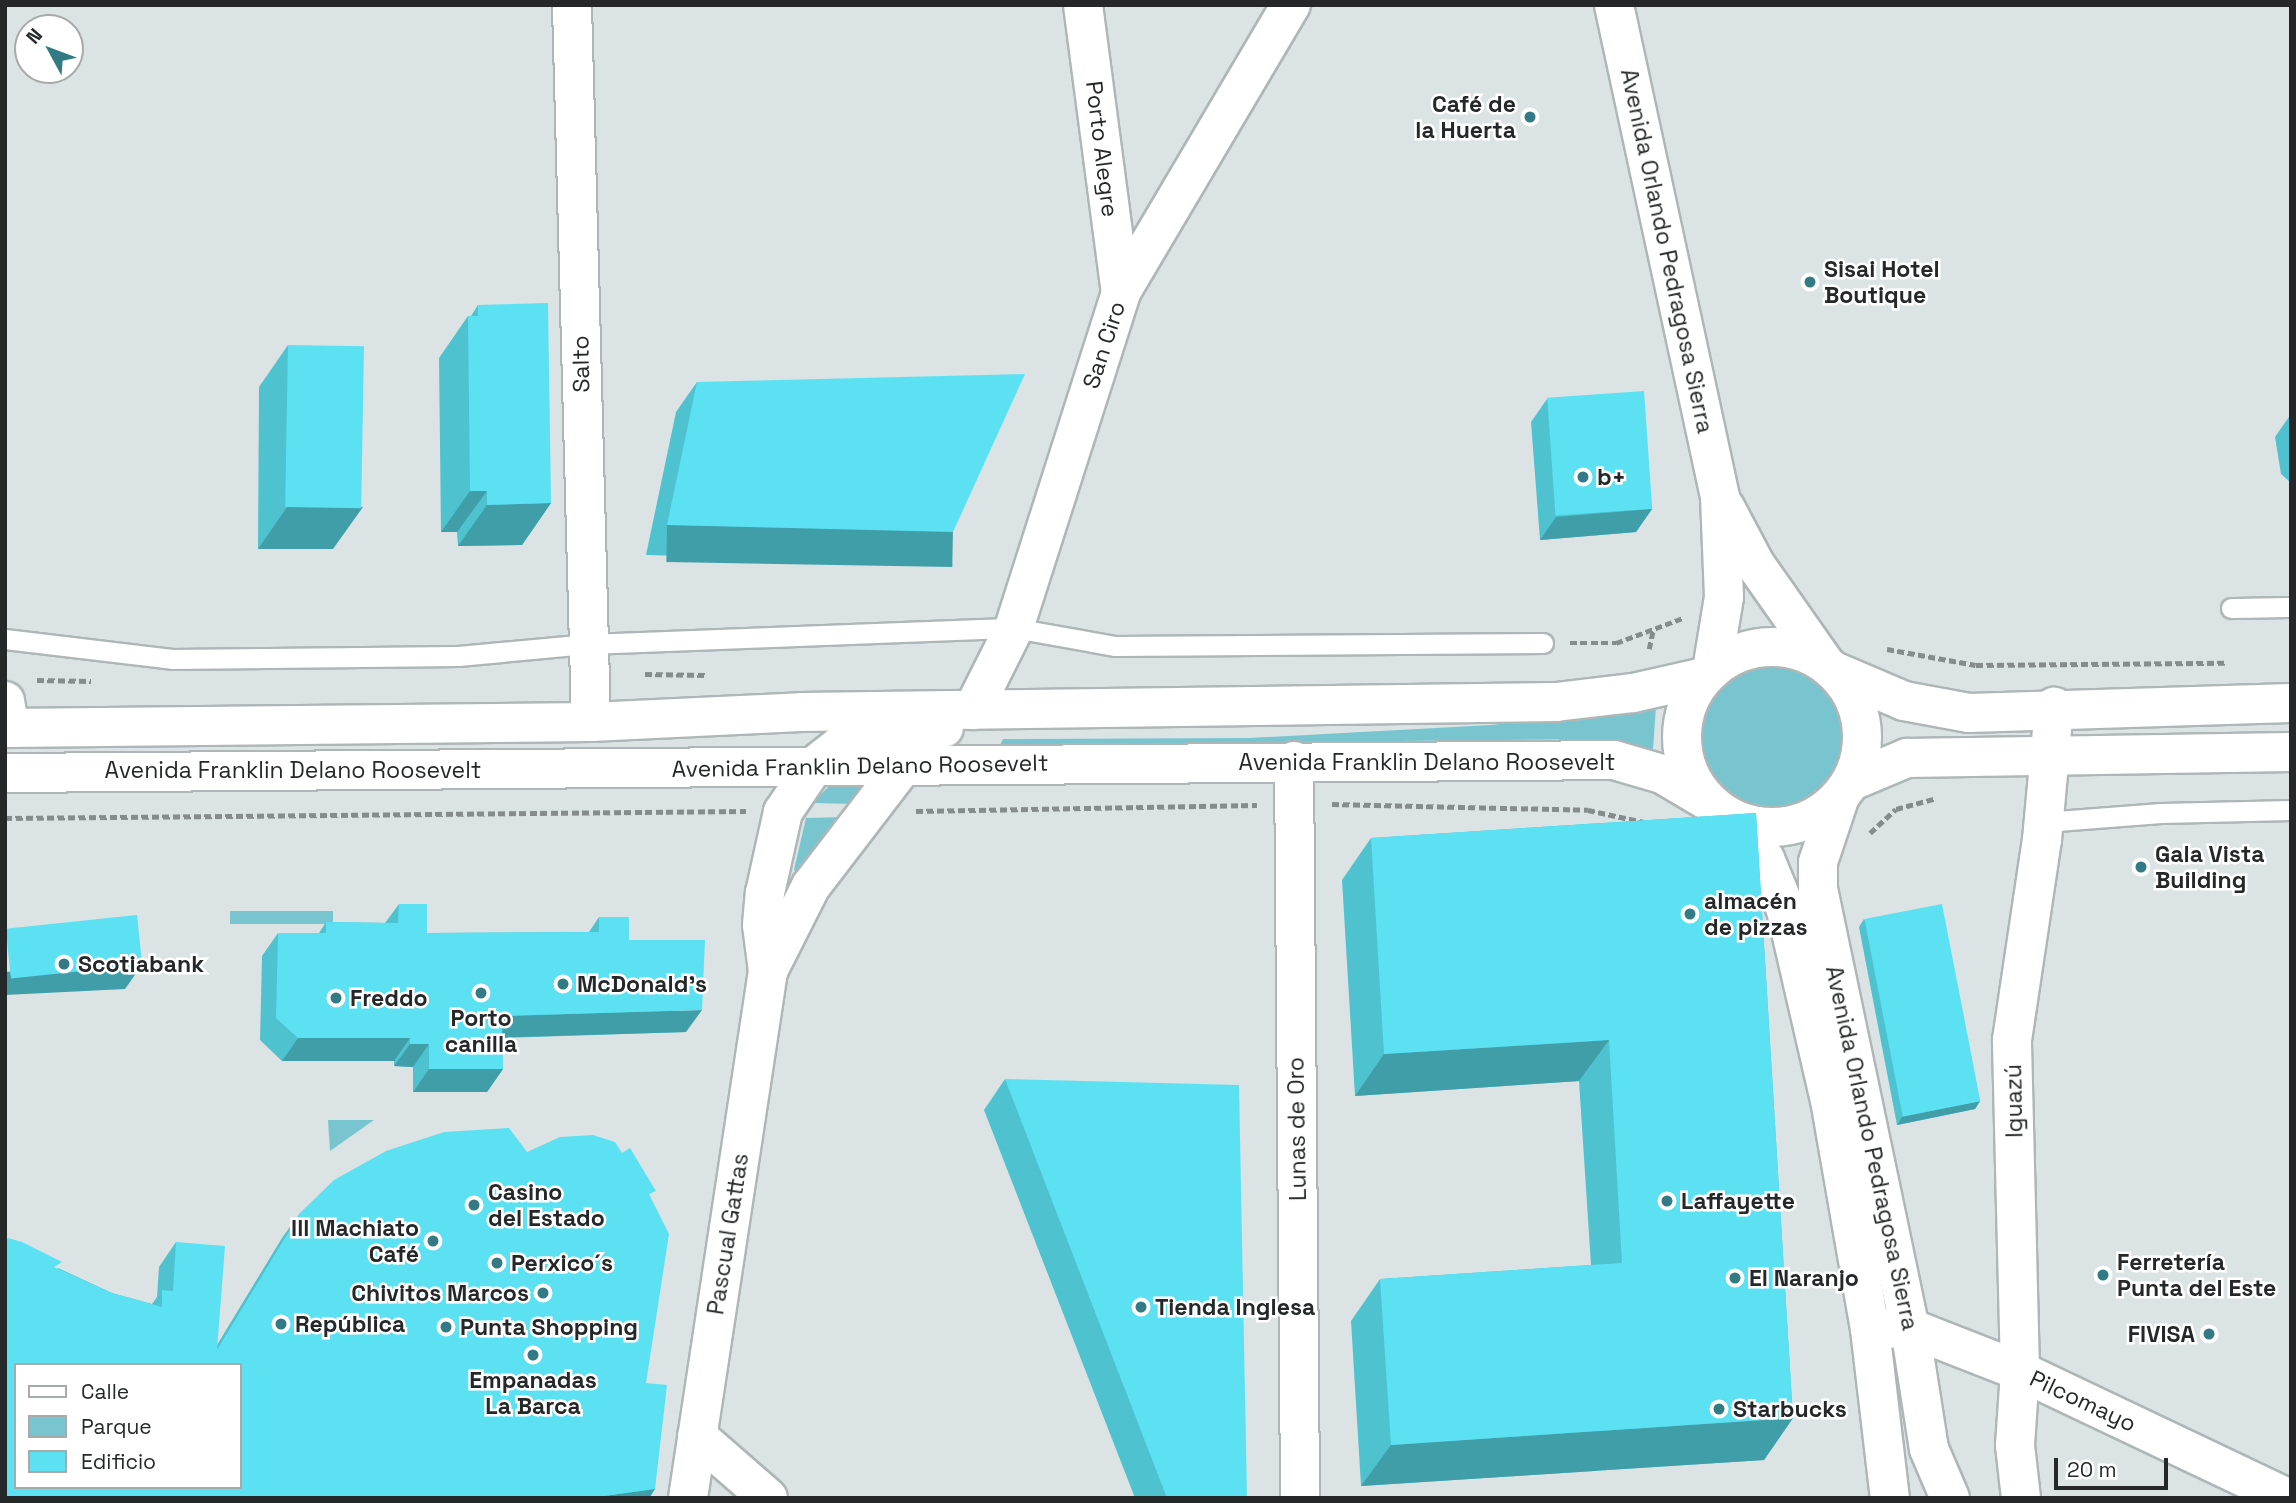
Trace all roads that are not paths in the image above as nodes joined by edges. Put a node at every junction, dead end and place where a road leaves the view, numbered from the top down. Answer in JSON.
{"nodes":[{"id":1,"x":1083,"y":5,"type":"edge"},
{"id":2,"x":1291,"y":5,"type":"edge"},
{"id":3,"x":1614,"y":5,"type":"edge"},
{"id":4,"x":565,"y":9,"type":"edge"},
{"id":5,"x":1121,"y":292,"type":"junction"},
{"id":6,"x":1720,"y":497,"type":"junction"},
{"id":7,"x":2291,"y":607,"type":"edge"},
{"id":8,"x":2231,"y":608,"type":"dead end"},
{"id":9,"x":1014,"y":628,"type":"junction"},
{"id":10,"x":5,"y":639,"type":"edge"},
{"id":11,"x":1543,"y":643,"type":"road end"},
{"id":12,"x":588,"y":659,"type":"junction"},
{"id":13,"x":1831,"y":668,"type":"junction"},
{"id":14,"x":1708,"y":673,"type":"junction"},
{"id":15,"x":2291,"y":704,"type":"edge"},
{"id":16,"x":2054,"y":707,"type":"junction"},
{"id":17,"x":13,"y":709,"type":"edge"},
{"id":18,"x":973,"y":709,"type":"junction"},
{"id":19,"x":1035,"y":709,"type":"junction"},
{"id":20,"x":591,"y":722,"type":"junction"},
{"id":21,"x":2291,"y":752,"type":"edge"},
{"id":22,"x":2050,"y":753,"type":"junction"},
{"id":23,"x":1294,"y":761,"type":"junction"},
{"id":24,"x":904,"y":765,"type":"junction"},
{"id":25,"x":814,"y":766,"type":"junction"},
{"id":26,"x":5,"y":773,"type":"edge"},
{"id":27,"x":1846,"y":790,"type":"junction"},
{"id":28,"x":1718,"y":809,"type":"junction"},
{"id":29,"x":2291,"y":810,"type":"edge"},
{"id":30,"x":2043,"y":822,"type":"junction"},
{"id":31,"x":768,"y":971,"type":"junction"},
{"id":32,"x":1845,"y":1095,"type":"junction"},
{"id":33,"x":1910,"y":1328,"type":"junction"},
{"id":34,"x":1870,"y":1329,"type":"junction"},
{"id":35,"x":2020,"y":1371,"type":"junction"},
{"id":36,"x":698,"y":1436,"type":"junction"},
{"id":37,"x":688,"y":1498,"type":"edge"},
{"id":38,"x":768,"y":1498,"type":"edge"},
{"id":39,"x":1300,"y":1498,"type":"edge"},
{"id":40,"x":1890,"y":1498,"type":"edge"},
{"id":41,"x":1950,"y":1498,"type":"edge"},
{"id":42,"x":2021,"y":1498,"type":"edge"},
{"id":43,"x":2288,"y":1498,"type":"edge"}],
"edges":[{"from":1,"to":5,"type":"street","name":"Porto Alegre"},
{"from":2,"to":5,"type":"street","name":"San Ciro"},
{"from":3,"to":6,"type":"street","name":"Avenida Orlando Pedragosa Sierra"},
{"from":4,"to":12,"type":"street","name":"Salto"},
{"from":5,"to":9,"type":"street","name":"San Ciro"},
{"from":6,"to":13,"type":"street","name":"Avenida Orlando Pedragosa Sierra"},
{"from":6,"to":14,"type":"street","name":"Avenida Orlando Pedragosa Sierra"},
{"from":7,"to":8,"type":"lane"},
{"from":9,"to":11,"type":"lane"},
{"from":9,"to":12,"type":"lane"},
{"from":9,"to":18,"type":"street","name":"San Ciro"},
{"from":10,"to":12,"type":"lane"},
{"from":12,"to":20,"type":"street","name":"Salto"},
{"from":13,"to":14,"type":"street"},
{"from":13,"to":16,"type":"street"},
{"from":13,"to":27,"type":"street"},
{"from":14,"to":19,"type":"street","name":"Avenida Franklin Delano Roosevelt"},
{"from":14,"to":28,"type":"street"},
{"from":15,"to":16,"type":"street"},
{"from":16,"to":22,"type":"street","name":"Iguazú"},
{"from":17,"to":20,"type":"street","name":"Avenida Franklin Delano Roosevelt"},
{"from":18,"to":19,"type":"street","name":"Avenida Franklin Delano Roosevelt"},
{"from":18,"to":20,"type":"street","name":"Avenida Franklin Delano Roosevelt"},
{"from":19,"to":25,"type":"street","name":"Pascual Gattas"},
{"from":21,"to":22,"type":"street"},
{"from":22,"to":27,"type":"street"},
{"from":22,"to":30,"type":"street","name":"Iguazú"},
{"from":23,"to":24,"type":"street","name":"Avenida Franklin Delano Roosevelt"},
{"from":23,"to":28,"type":"street","name":"Avenida Franklin Delano Roosevelt"},
{"from":23,"to":39,"type":"street","name":"Lunas de Oro"},
{"from":24,"to":25,"type":"street","name":"Avenida Franklin Delano Roosevelt"},
{"from":24,"to":31,"type":"street","name":"Pascual Gattas"},
{"from":25,"to":26,"type":"street","name":"Avenida Franklin Delano Roosevelt"},
{"from":25,"to":31,"type":"street","name":"Pascual Gattas"},
{"from":27,"to":28,"type":"street"},
{"from":27,"to":32,"type":"street","name":"Avenida Orlando Pedragosa Sierra"},
{"from":28,"to":32,"type":"street","name":"Avenida Orlando Pedragosa Sierra"},
{"from":29,"to":30,"type":"lane"},
{"from":30,"to":35,"type":"street","name":"Iguazú"},
{"from":31,"to":36,"type":"street","name":"Pascual Gattas"},
{"from":32,"to":33,"type":"street","name":"Avenida Orlando Pedragosa Sierra"},
{"from":32,"to":34,"type":"street","name":"Avenida Orlando Pedragosa Sierra"},
{"from":33,"to":34,"type":"street","name":"Pilcomayo"},
{"from":33,"to":35,"type":"street","name":"Pilcomayo"},
{"from":33,"to":41,"type":"street","name":"Avenida Orlando Pedragosa Sierra"},
{"from":34,"to":40,"type":"street","name":"Avenida Orlando Pedragosa Sierra"},
{"from":35,"to":42,"type":"street","name":"Iguazú"},
{"from":35,"to":43,"type":"street","name":"Pilcomayo"},
{"from":36,"to":37,"type":"street","name":"Pascual Gattas"},
{"from":36,"to":38,"type":"street"}]}
